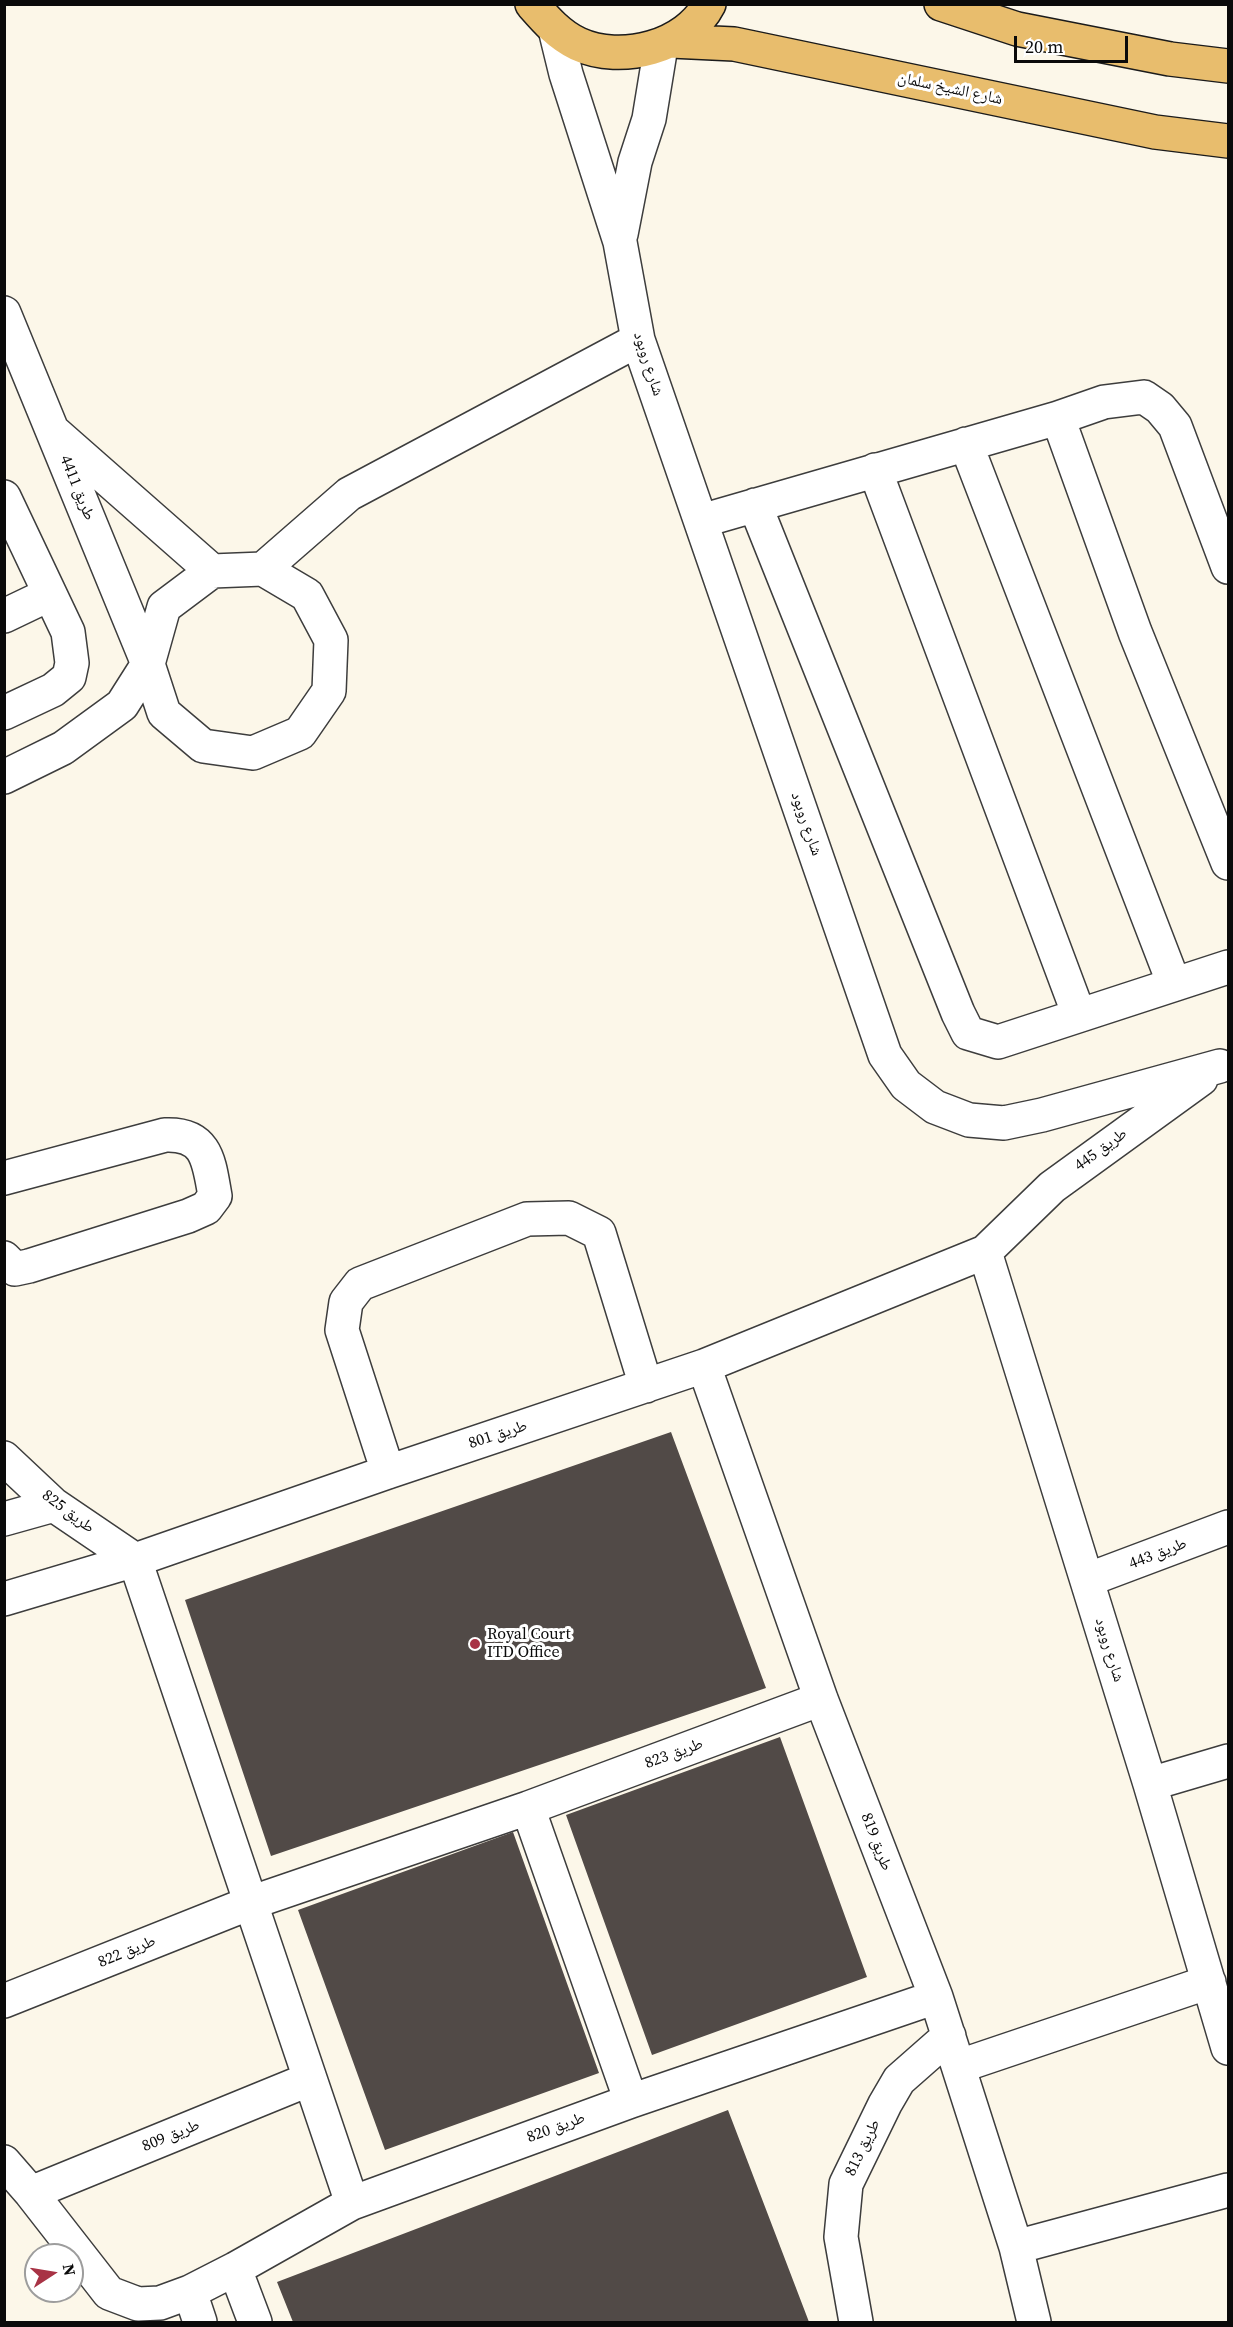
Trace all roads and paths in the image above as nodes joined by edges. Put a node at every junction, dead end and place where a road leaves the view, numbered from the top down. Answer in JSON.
{"nodes":[{"id":1,"x":532,"y":4,"type":"edge"},
{"id":2,"x":709,"y":4,"type":"edge"},
{"id":3,"x":941,"y":4,"type":"edge"},
{"id":4,"x":990,"y":4,"type":"edge"},
{"id":5,"x":555,"y":29,"type":"junction"},
{"id":6,"x":1017,"y":29,"type":"junction"},
{"id":7,"x":666,"y":43,"type":"junction"},
{"id":8,"x":1228,"y":66,"type":"edge"},
{"id":9,"x":1228,"y":141,"type":"edge"},
{"id":10,"x":620,"y":242,"type":"junction"},
{"id":11,"x":4,"y":313,"type":"edge"},
{"id":12,"x":638,"y":340,"type":"junction"},
{"id":13,"x":1058,"y":418,"type":"junction"},
{"id":14,"x":54,"y":432,"type":"junction"},
{"id":15,"x":966,"y":444,"type":"junction"},
{"id":16,"x":875,"y":471,"type":"junction"},
{"id":17,"x":755,"y":505,"type":"junction"},
{"id":18,"x":7,"y":508,"type":"edge"},
{"id":19,"x":701,"y":521,"type":"junction"},
{"id":20,"x":1228,"y":567,"type":"edge"},
{"id":21,"x":263,"y":569,"type":"junction"},
{"id":22,"x":212,"y":572,"type":"junction"},
{"id":23,"x":50,"y":594,"type":"junction"},
{"id":24,"x":4,"y":616,"type":"edge"},
{"id":25,"x":148,"y":664,"type":"junction"},
{"id":26,"x":4,"y":713,"type":"edge"},
{"id":27,"x":4,"y":777,"type":"edge"},
{"id":28,"x":1228,"y":863,"type":"edge"},
{"id":29,"x":1228,"y":967,"type":"edge"},
{"id":30,"x":1174,"y":984,"type":"junction"},
{"id":31,"x":1079,"y":1015,"type":"junction"},
{"id":32,"x":1224,"y":1065,"type":"edge"},
{"id":33,"x":4,"y":1178,"type":"edge"},
{"id":34,"x":984,"y":1252,"type":"junction"},
{"id":35,"x":4,"y":1258,"type":"edge"},
{"id":36,"x":704,"y":1366,"type":"junction"},
{"id":37,"x":646,"y":1386,"type":"junction"},
{"id":38,"x":4,"y":1458,"type":"edge"},
{"id":39,"x":388,"y":1472,"type":"junction"},
{"id":40,"x":54,"y":1504,"type":"junction"},
{"id":41,"x":4,"y":1519,"type":"edge"},
{"id":42,"x":1228,"y":1527,"type":"edge"},
{"id":43,"x":135,"y":1560,"type":"junction"},
{"id":44,"x":1087,"y":1580,"type":"junction"},
{"id":45,"x":4,"y":1599,"type":"edge"},
{"id":46,"x":821,"y":1699,"type":"junction"},
{"id":47,"x":1228,"y":1761,"type":"edge"},
{"id":48,"x":1150,"y":1784,"type":"junction"},
{"id":49,"x":528,"y":1808,"type":"junction"},
{"id":50,"x":250,"y":1904,"type":"junction"},
{"id":51,"x":1209,"y":1982,"type":"junction"},
{"id":52,"x":936,"y":1997,"type":"junction"},
{"id":53,"x":4,"y":2001,"type":"edge"},
{"id":54,"x":1228,"y":2048,"type":"edge"},
{"id":55,"x":954,"y":2051,"type":"junction"},
{"id":56,"x":310,"y":2079,"type":"junction"},
{"id":57,"x":631,"y":2101,"type":"junction"},
{"id":58,"x":4,"y":2162,"type":"edge"},
{"id":59,"x":1228,"y":2190,"type":"edge"},
{"id":60,"x":31,"y":2193,"type":"junction"},
{"id":61,"x":352,"y":2203,"type":"junction"},
{"id":62,"x":1016,"y":2247,"type":"junction"},
{"id":63,"x":235,"y":2269,"type":"junction"},
{"id":64,"x":190,"y":2292,"type":"junction"},
{"id":65,"x":200,"y":2322,"type":"edge"},
{"id":66,"x":255,"y":2322,"type":"edge"},
{"id":67,"x":856,"y":2322,"type":"edge"},
{"id":68,"x":1035,"y":2322,"type":"edge"}],
"edges":[{"from":1,"to":5,"type":"main road"},
{"from":2,"to":7,"type":"main road"},
{"from":3,"to":6,"type":"main road"},
{"from":4,"to":6,"type":"street"},
{"from":5,"to":7,"type":"main road"},
{"from":5,"to":10,"type":"street","name":"شارع روبود"},
{"from":6,"to":8,"type":"main road"},
{"from":7,"to":9,"type":"main road","name":"شارع الشيخ سلمان"},
{"from":7,"to":10,"type":"street","name":"شارع روبود"},
{"from":10,"to":12,"type":"street","name":"شارع روبود"},
{"from":11,"to":14,"type":"street","name":"طريق 4411"},
{"from":12,"to":19,"type":"street","name":"شارع روبود"},
{"from":12,"to":21,"type":"street"},
{"from":13,"to":15,"type":"street"},
{"from":13,"to":20,"type":"street"},
{"from":13,"to":28,"type":"street"},
{"from":14,"to":22,"type":"street"},
{"from":14,"to":25,"type":"street","name":"طريق 4411"},
{"from":15,"to":16,"type":"street"},
{"from":15,"to":30,"type":"street"},
{"from":16,"to":17,"type":"street"},
{"from":16,"to":31,"type":"street"},
{"from":17,"to":19,"type":"street"},
{"from":17,"to":31,"type":"street"},
{"from":18,"to":23,"type":"street"},
{"from":19,"to":32,"type":"street","name":"شارع روبود"},
{"from":21,"to":22,"type":"street"},
{"from":21,"to":25,"type":"street"},
{"from":22,"to":25,"type":"street"},
{"from":23,"to":24,"type":"street"},
{"from":23,"to":26,"type":"street"},
{"from":25,"to":27,"type":"street"},
{"from":29,"to":30,"type":"street"},
{"from":30,"to":31,"type":"street"},
{"from":32,"to":34,"type":"street","name":"طريق 445"},
{"from":33,"to":35,"type":"street"},
{"from":34,"to":36,"type":"street","name":"طريق 801"},
{"from":34,"to":44,"type":"street","name":"شارع روبود"},
{"from":36,"to":37,"type":"street","name":"طريق 801"},
{"from":36,"to":46,"type":"street","name":"طريق 819"},
{"from":37,"to":39,"type":"street","name":"طريق 801"},
{"from":37,"to":39,"type":"street"},
{"from":38,"to":40,"type":"street","name":"طريق 825"},
{"from":39,"to":43,"type":"street","name":"طريق 801"},
{"from":40,"to":41,"type":"street"},
{"from":40,"to":43,"type":"street","name":"طريق 825"},
{"from":42,"to":44,"type":"street","name":"طريق 443"},
{"from":43,"to":45,"type":"street","name":"طريق 801"},
{"from":43,"to":50,"type":"street"},
{"from":44,"to":48,"type":"street","name":"شارع روبود"},
{"from":46,"to":49,"type":"street","name":"طريق 823"},
{"from":46,"to":52,"type":"street","name":"طريق 819"},
{"from":47,"to":48,"type":"street"},
{"from":48,"to":51,"type":"street","name":"شارع روبود"},
{"from":49,"to":50,"type":"street","name":"طريق 823"},
{"from":49,"to":57,"type":"street"},
{"from":50,"to":53,"type":"street","name":"طريق 822"},
{"from":50,"to":56,"type":"street"},
{"from":51,"to":54,"type":"street","name":"شارع روبود"},
{"from":51,"to":55,"type":"street"},
{"from":52,"to":55,"type":"street","name":"طريق 819"},
{"from":52,"to":57,"type":"street","name":"طريق 820"},
{"from":55,"to":62,"type":"street","name":"طريق 819"},
{"from":55,"to":67,"type":"street","name":"طريق 813"},
{"from":56,"to":60,"type":"street","name":"طريق 809"},
{"from":56,"to":61,"type":"street"},
{"from":57,"to":61,"type":"street","name":"طريق 820"},
{"from":58,"to":60,"type":"street","name":"طريق 820"},
{"from":59,"to":62,"type":"street"},
{"from":60,"to":64,"type":"street","name":"طريق 820"},
{"from":61,"to":63,"type":"street","name":"طريق 820"},
{"from":62,"to":68,"type":"street","name":"طريق 819"},
{"from":63,"to":64,"type":"street","name":"طريق 820"},
{"from":63,"to":66,"type":"street"},
{"from":64,"to":65,"type":"street"}]}
